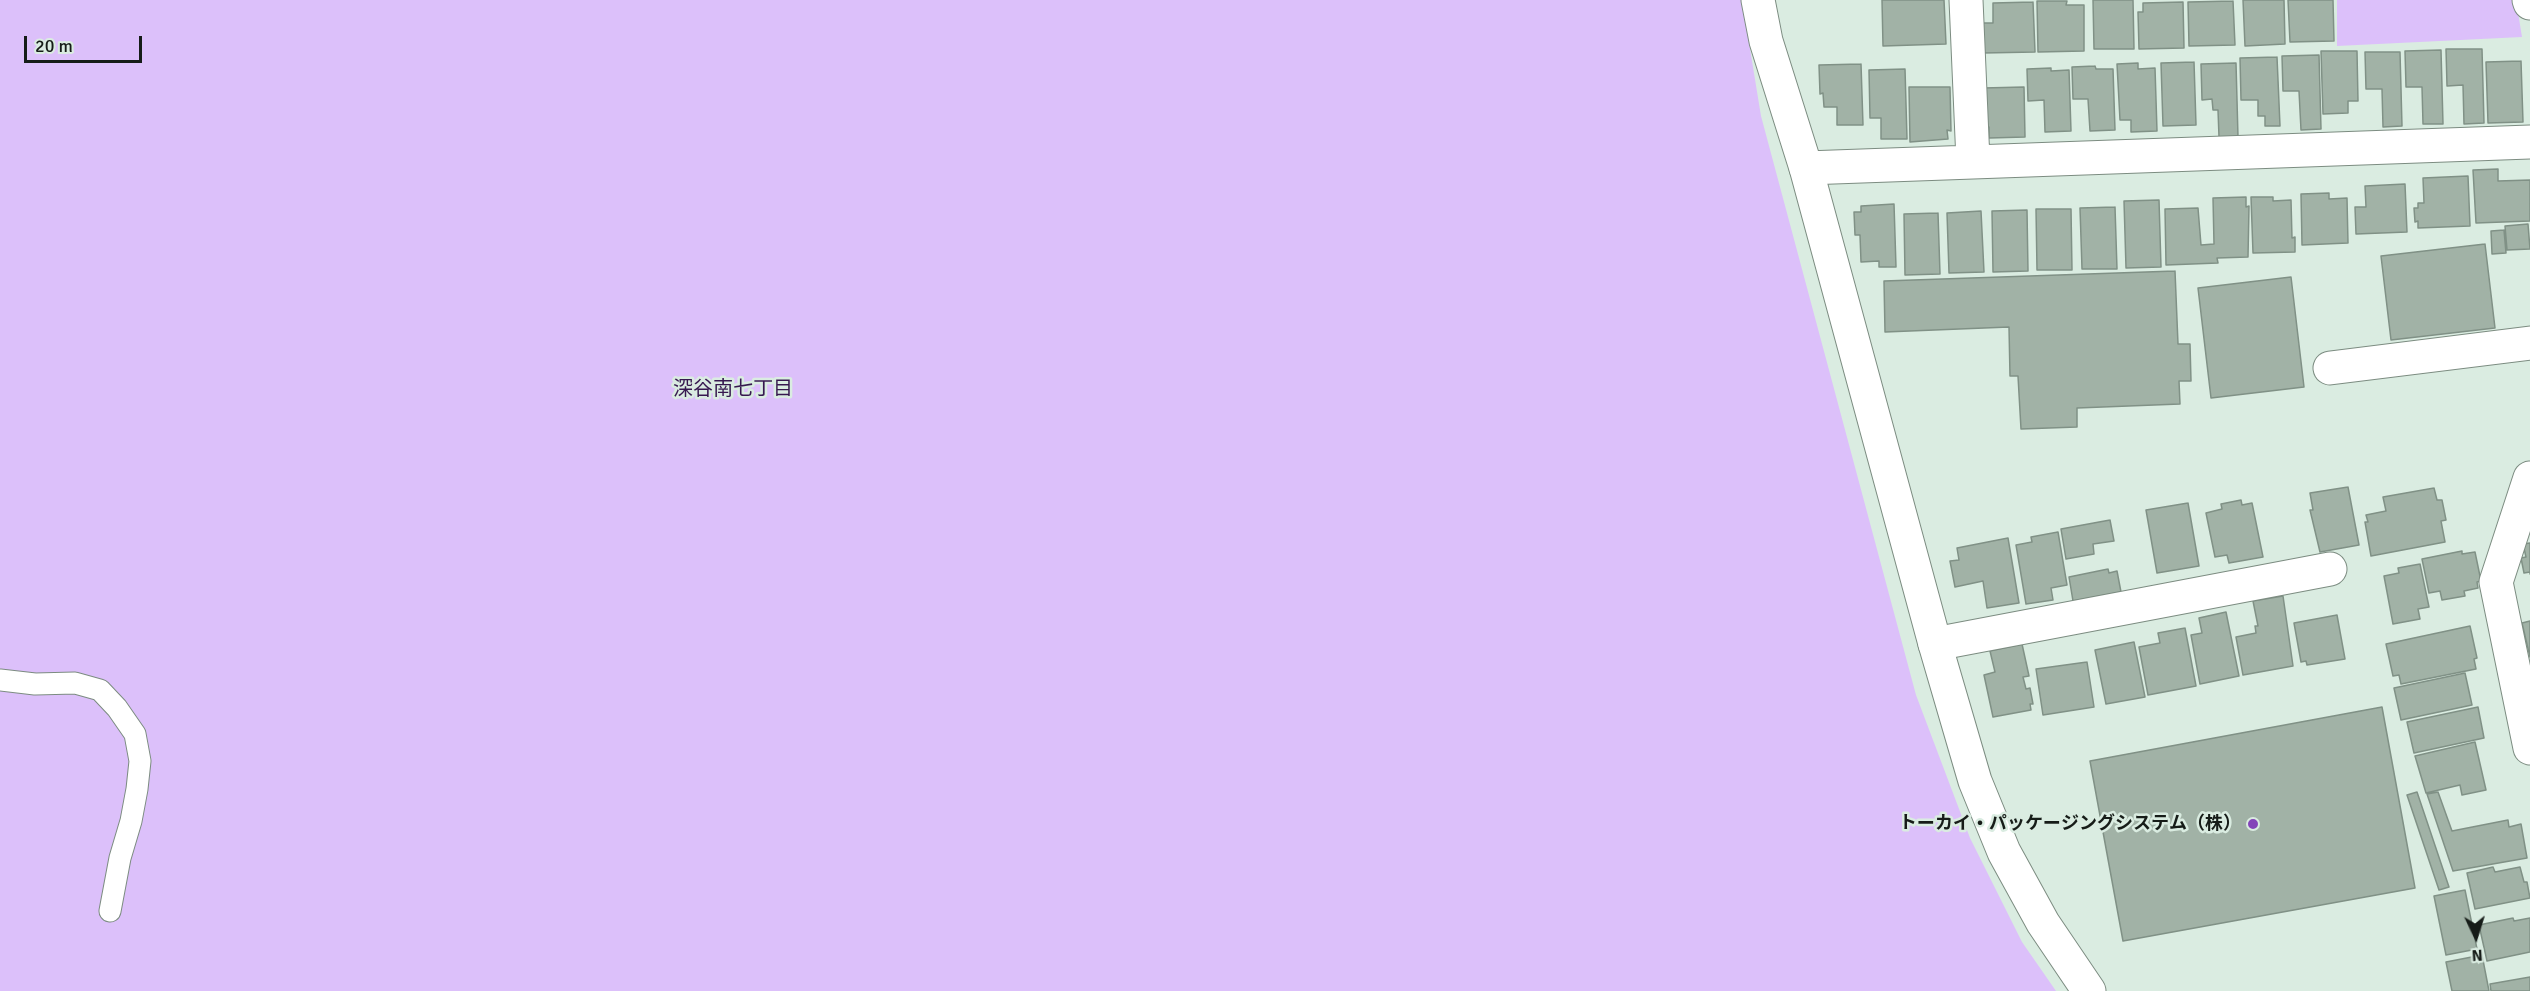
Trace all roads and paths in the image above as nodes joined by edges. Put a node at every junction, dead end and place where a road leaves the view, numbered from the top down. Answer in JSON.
{"nodes":[{"id":1,"x":1758,"y":0,"type":"edge"},
{"id":2,"x":1966,"y":0,"type":"edge"},
{"id":3,"x":2530,"y":142,"type":"edge"},
{"id":4,"x":1973,"y":161,"type":"junction"},
{"id":5,"x":1806,"y":168,"type":"junction"},
{"id":6,"x":2530,"y":342,"type":"edge"},
{"id":7,"x":2330,"y":368,"type":"dead end"},
{"id":8,"x":2530,"y":478,"type":"edge"},
{"id":9,"x":2330,"y":569,"type":"dead end"},
{"id":10,"x":1935,"y":644,"type":"junction"},
{"id":11,"x":2523,"y":677,"type":"edge"},
{"id":12,"x":0,"y":680,"type":"edge"},
{"id":13,"x":2530,"y":748,"type":"edge"},
{"id":14,"x":110,"y":911,"type":"dead end"},
{"id":15,"x":2089,"y":991,"type":"edge"}],
"edges":[{"from":1,"to":5,"type":"street"},
{"from":2,"to":4,"type":"street"},
{"from":3,"to":4,"type":"street"},
{"from":4,"to":5,"type":"street"},
{"from":5,"to":10,"type":"street"},
{"from":6,"to":7,"type":"street"},
{"from":8,"to":11,"type":"street"},
{"from":9,"to":10,"type":"street"},
{"from":10,"to":15,"type":"street"},
{"from":11,"to":13,"type":"street"},
{"from":12,"to":14,"type":"lane"}]}
